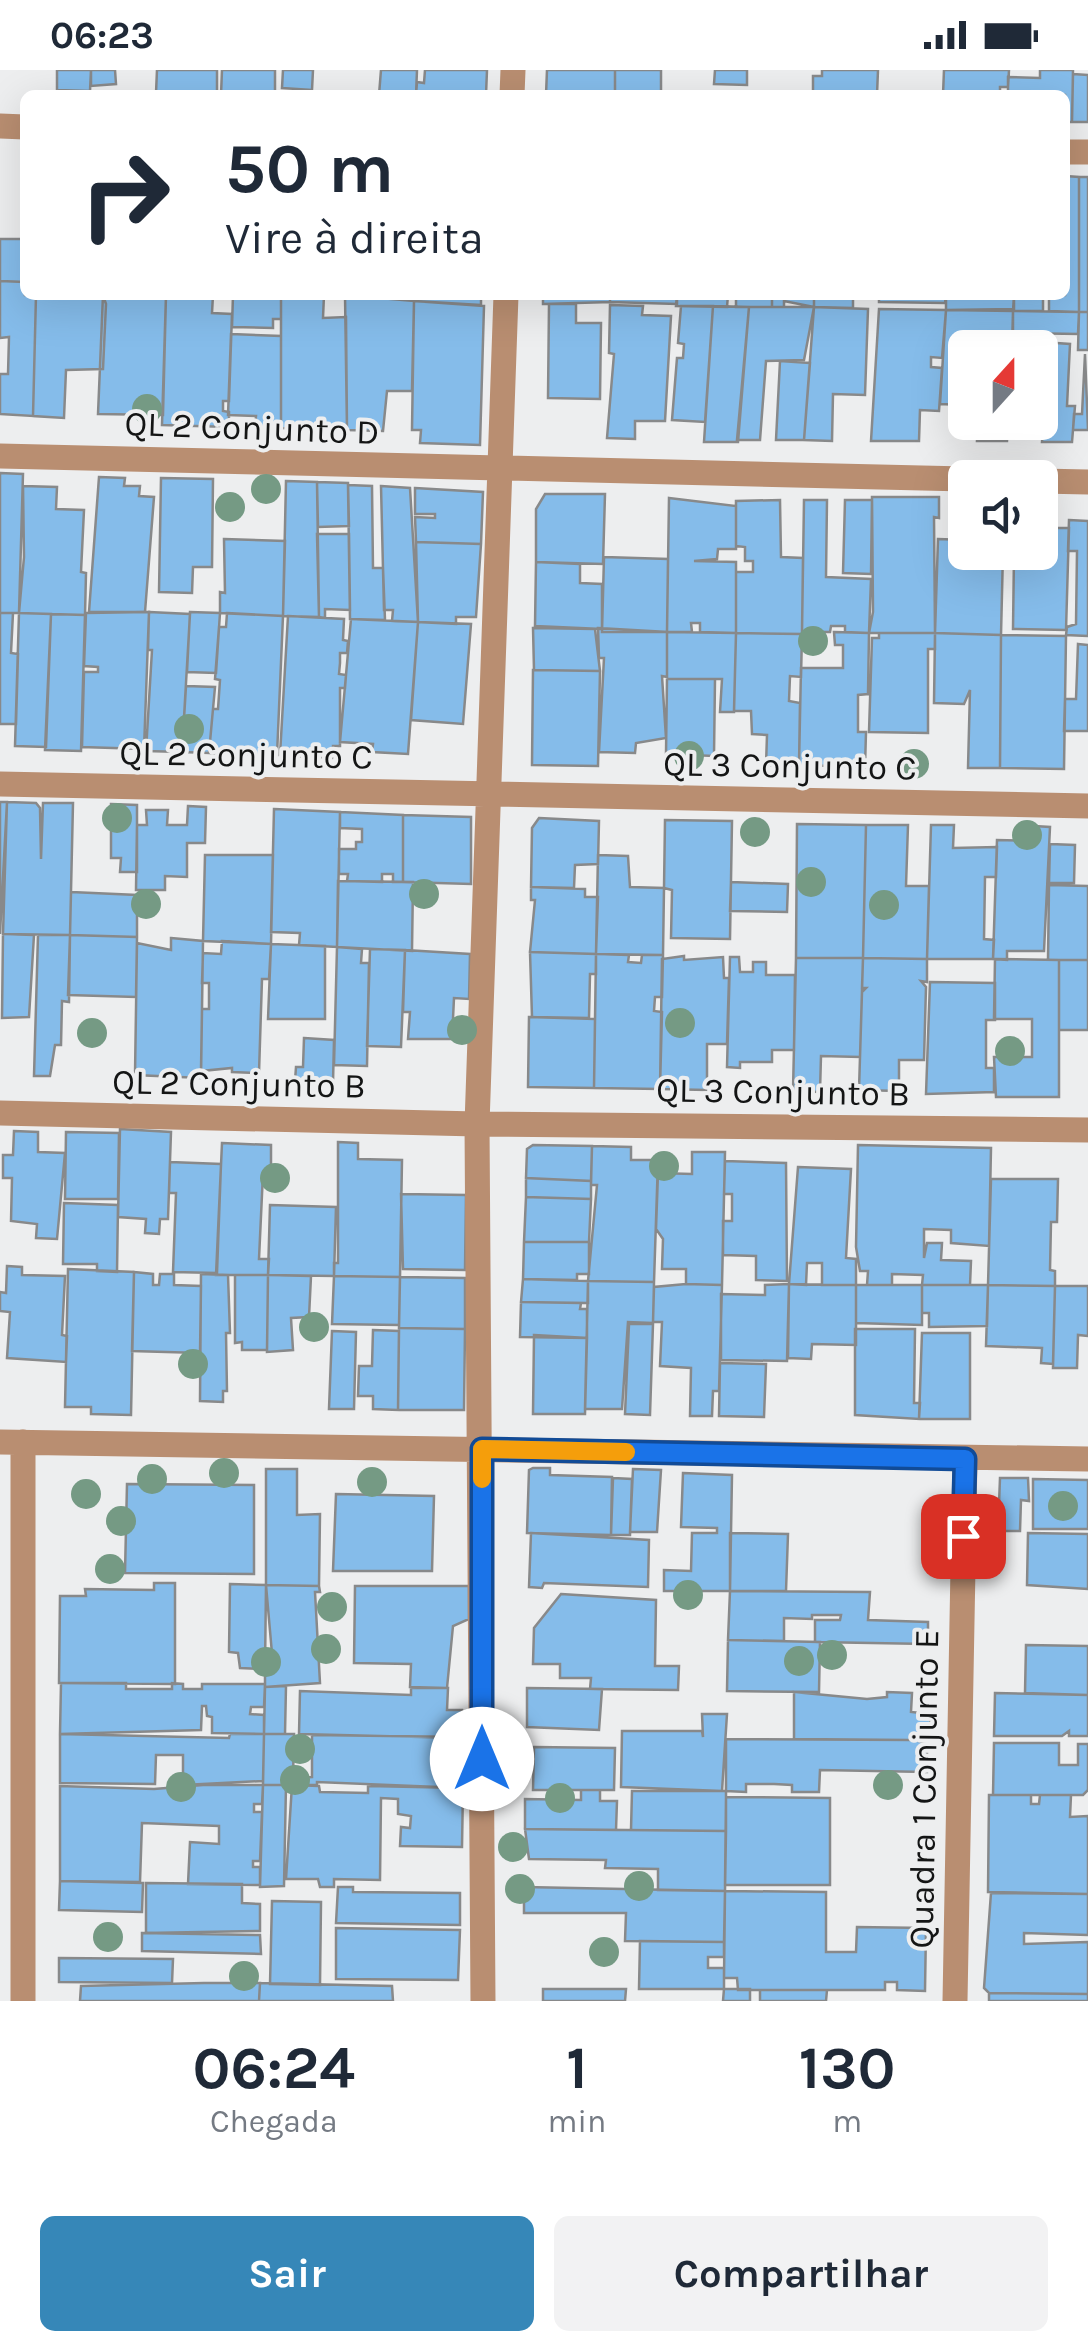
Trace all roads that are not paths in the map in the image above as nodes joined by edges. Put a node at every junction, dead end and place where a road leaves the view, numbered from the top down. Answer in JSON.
{"nodes":[{"id":1,"x":506,"y":300,"type":"edge"},
{"id":2,"x":0,"y":456,"type":"edge"},
{"id":3,"x":502,"y":470,"type":"junction"},
{"id":4,"x":948,"y":479,"type":"edge"},
{"id":5,"x":1058,"y":481,"type":"edge"},
{"id":6,"x":1088,"y":482,"type":"edge"},
{"id":7,"x":0,"y":784,"type":"edge"},
{"id":8,"x":491,"y":796,"type":"junction"},
{"id":9,"x":1088,"y":806,"type":"edge"},
{"id":10,"x":0,"y":1113,"type":"edge"},
{"id":11,"x":477,"y":1124,"type":"junction"},
{"id":12,"x":1088,"y":1130,"type":"edge"},
{"id":13,"x":11,"y":1442,"type":"edge"},
{"id":14,"x":482,"y":1449,"type":"junction"},
{"id":15,"x":965,"y":1459,"type":"junction"},
{"id":16,"x":1088,"y":1460,"type":"edge"},
{"id":17,"x":23,"y":2001,"type":"edge"},
{"id":18,"x":483,"y":2001,"type":"edge"},
{"id":19,"x":954,"y":2001,"type":"edge"}],
"edges":[{"from":1,"to":3,"type":"street"},
{"from":2,"to":3,"type":"street","name":"QL 2 Conjunto D"},
{"from":3,"to":4,"type":"street","name":"QL 2 Conjunto D"},
{"from":3,"to":8,"type":"street"},
{"from":5,"to":6,"type":"street"},
{"from":7,"to":8,"type":"street","name":"QL 2 Conjunto C"},
{"from":8,"to":9,"type":"street","name":"QL 3 Conjunto C"},
{"from":8,"to":11,"type":"street"},
{"from":10,"to":11,"type":"street","name":"QL 2 Conjunto B"},
{"from":11,"to":12,"type":"street","name":"QL 3 Conjunto B"},
{"from":11,"to":14,"type":"street"},
{"from":13,"to":14,"type":"street"},
{"from":13,"to":17,"type":"street"},
{"from":14,"to":15,"type":"street"},
{"from":14,"to":18,"type":"street"},
{"from":15,"to":16,"type":"street"},
{"from":15,"to":19,"type":"street","name":"Quadra 1 Conjunto E"}]}
